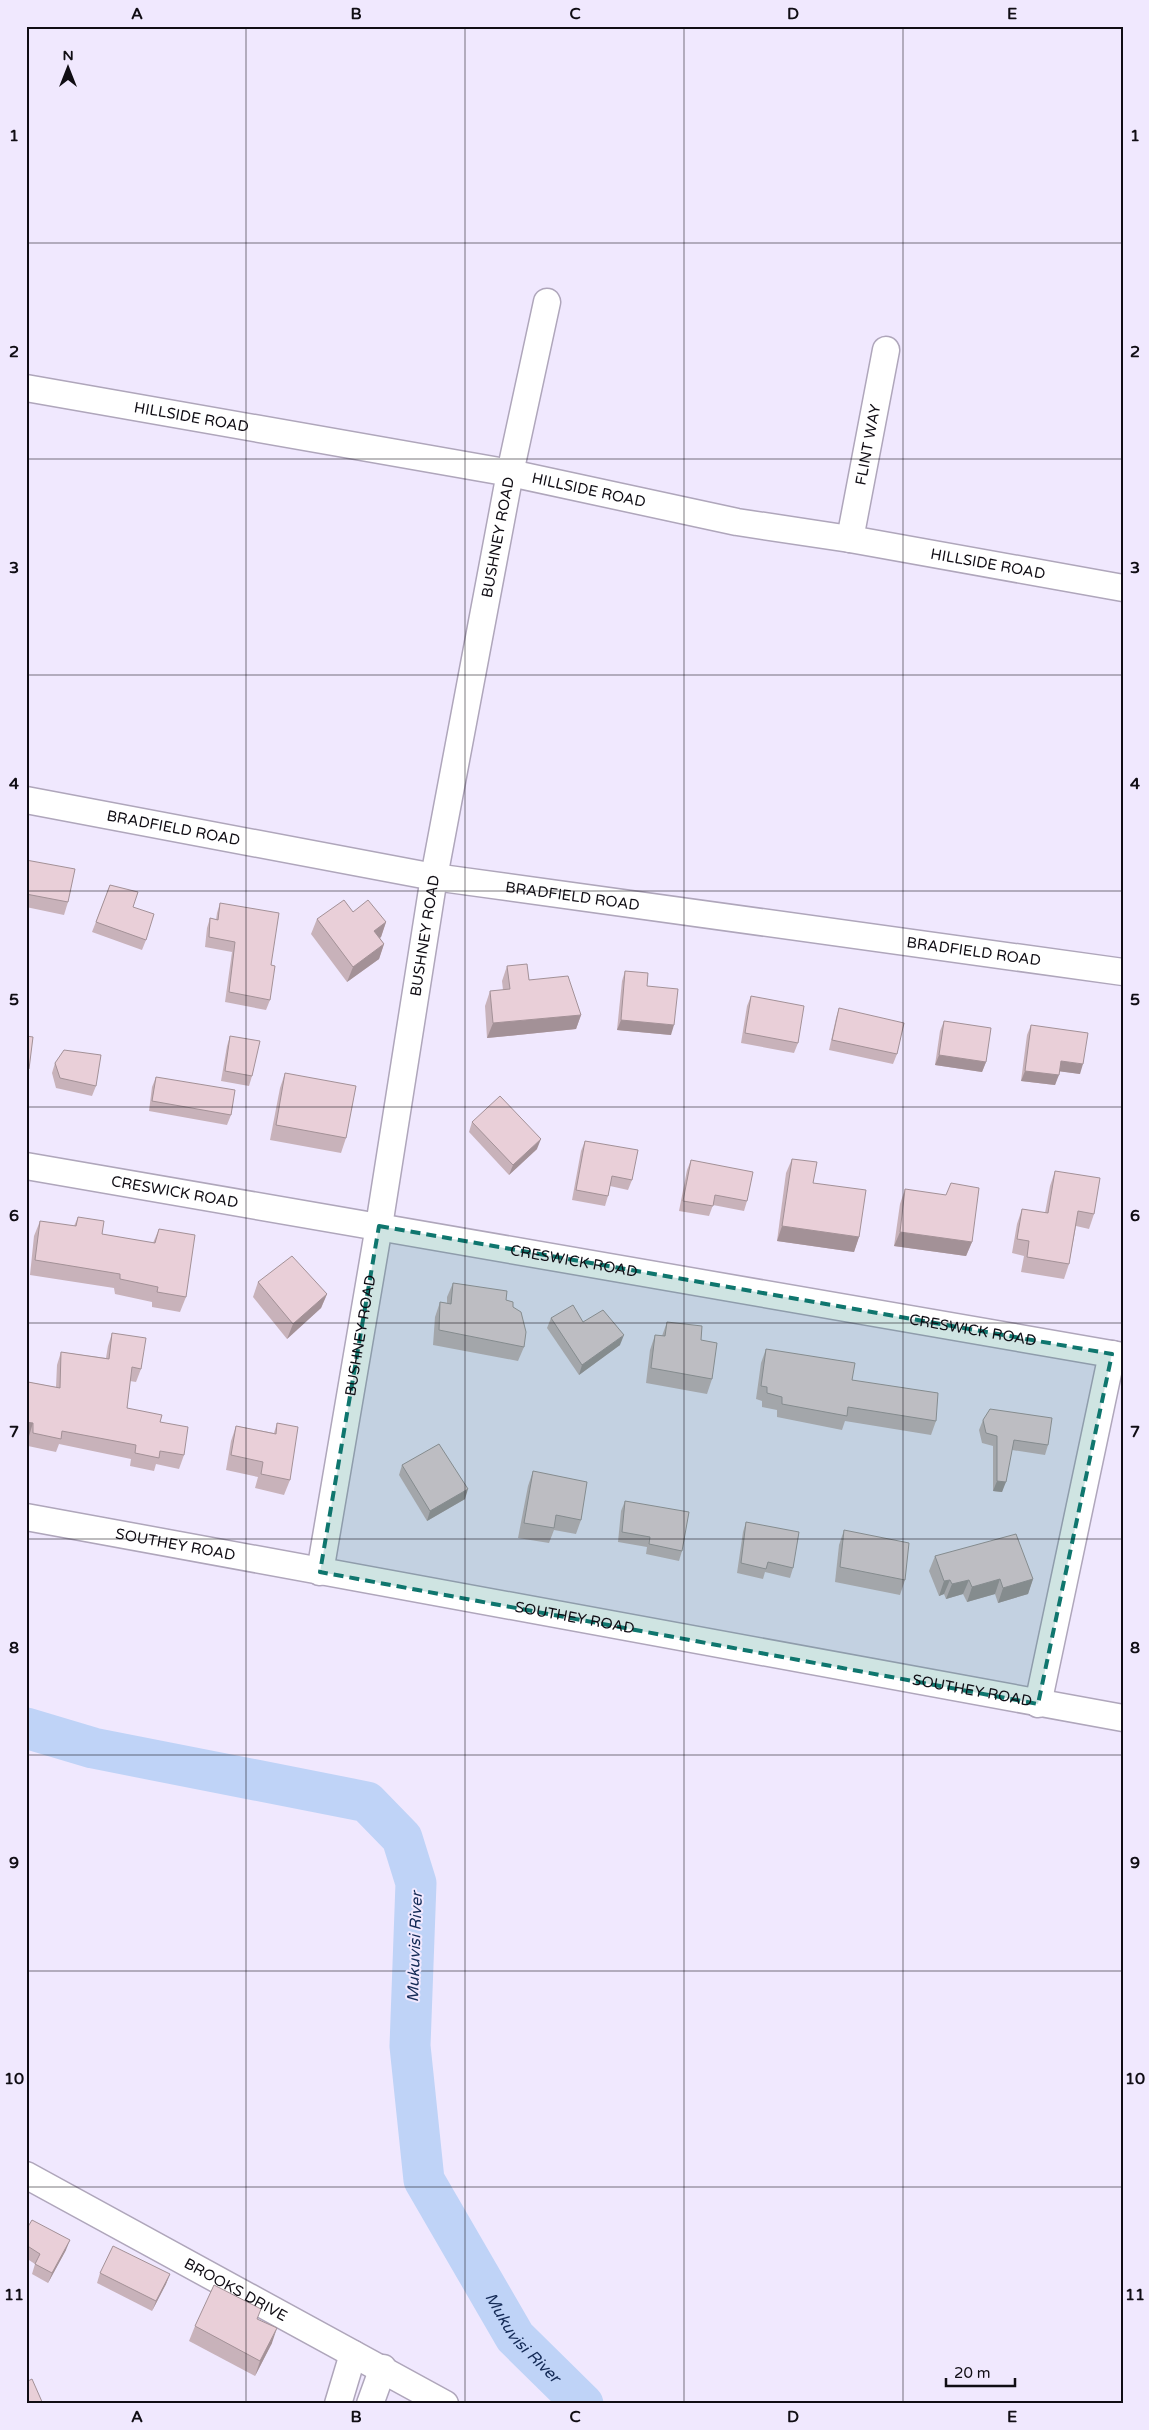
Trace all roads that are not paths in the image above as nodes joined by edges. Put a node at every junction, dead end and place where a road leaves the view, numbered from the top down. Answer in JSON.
{"nodes":[{"id":1,"x":547,"y":302,"type":"dead end"},
{"id":2,"x":886,"y":350,"type":"dead end"},
{"id":3,"x":26,"y":388,"type":"edge"},
{"id":4,"x":510,"y":473,"type":"junction"},
{"id":5,"x":850,"y":539,"type":"junction"},
{"id":6,"x":1123,"y":588,"type":"edge"},
{"id":7,"x":26,"y":800,"type":"edge"},
{"id":8,"x":434,"y":876,"type":"junction"},
{"id":9,"x":1123,"y":972,"type":"edge"},
{"id":10,"x":26,"y":1166,"type":"edge"},
{"id":11,"x":379,"y":1226,"type":"junction"},
{"id":12,"x":1117,"y":1355,"type":"edge"},
{"id":13,"x":26,"y":1517,"type":"edge"},
{"id":14,"x":320,"y":1572,"type":"junction"},
{"id":15,"x":1038,"y":1704,"type":"junction"},
{"id":16,"x":1123,"y":1718,"type":"edge"},
{"id":17,"x":26,"y":2175,"type":"edge"},
{"id":18,"x":354,"y":2354,"type":"junction"},
{"id":19,"x":383,"y":2368,"type":"junction"},
{"id":20,"x":338,"y":2404,"type":"edge"},
{"id":21,"x":370,"y":2404,"type":"edge"},
{"id":22,"x":445,"y":2404,"type":"edge"}],
"edges":[{"from":1,"to":4,"type":"street","name":"BUSHNEY ROAD"},
{"from":2,"to":5,"type":"street","name":"FLINT WAY"},
{"from":3,"to":4,"type":"street","name":"HILLSIDE ROAD"},
{"from":4,"to":5,"type":"street","name":"HILLSIDE ROAD"},
{"from":4,"to":8,"type":"street","name":"BUSHNEY ROAD"},
{"from":5,"to":6,"type":"street","name":"HILLSIDE ROAD"},
{"from":7,"to":8,"type":"street","name":"BRADFIELD ROAD"},
{"from":8,"to":9,"type":"street","name":"BRADFIELD ROAD"},
{"from":8,"to":11,"type":"street","name":"BUSHNEY ROAD"},
{"from":10,"to":11,"type":"street","name":"CRESWICK ROAD"},
{"from":11,"to":12,"type":"street","name":"CRESWICK ROAD"},
{"from":11,"to":14,"type":"street","name":"BUSHNEY ROAD"},
{"from":12,"to":15,"type":"street"},
{"from":13,"to":14,"type":"street","name":"SOUTHEY ROAD"},
{"from":14,"to":15,"type":"street","name":"SOUTHEY ROAD"},
{"from":15,"to":16,"type":"street","name":"SOUTHEY ROAD"},
{"from":17,"to":18,"type":"street","name":"BROOKS DRIVE"},
{"from":18,"to":19,"type":"street","name":"BROOKS DRIVE"},
{"from":18,"to":20,"type":"street"},
{"from":19,"to":21,"type":"street"},
{"from":19,"to":22,"type":"street","name":"BROOKS DRIVE"}]}
